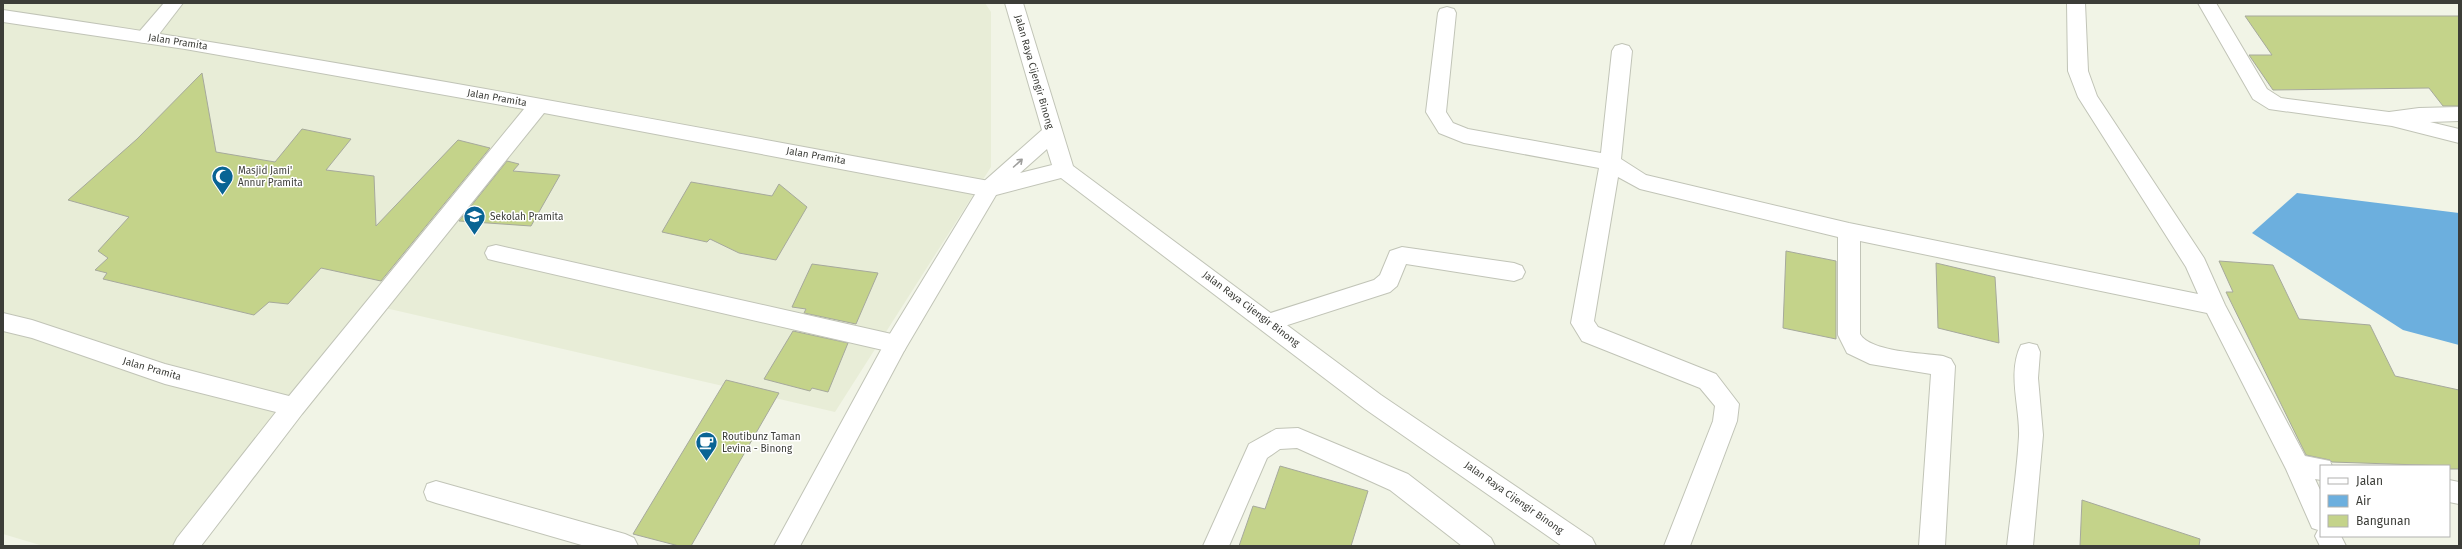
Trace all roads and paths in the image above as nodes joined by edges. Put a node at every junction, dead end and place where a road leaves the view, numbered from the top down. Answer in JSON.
{"nodes":[{"id":1,"x":174,"y":3,"type":"edge"},
{"id":2,"x":1014,"y":3,"type":"edge"},
{"id":3,"x":2076,"y":3,"type":"edge"},
{"id":4,"x":2207,"y":3,"type":"edge"},
{"id":5,"x":1447,"y":13,"type":"dead end"},
{"id":6,"x":3,"y":16,"type":"edge"},
{"id":7,"x":146,"y":37,"type":"junction"},
{"id":8,"x":1622,"y":51,"type":"dead end"},
{"id":9,"x":539,"y":105,"type":"junction"},
{"id":10,"x":2459,"y":114,"type":"edge"},
{"id":11,"x":2390,"y":119,"type":"junction"},
{"id":12,"x":1052,"y":133,"type":"junction"},
{"id":13,"x":2459,"y":136,"type":"edge"},
{"id":14,"x":1610,"y":162,"type":"junction"},
{"id":15,"x":1064,"y":170,"type":"junction"},
{"id":16,"x":989,"y":189,"type":"junction"},
{"id":17,"x":1849,"y":231,"type":"junction"},
{"id":18,"x":496,"y":253,"type":"dead end"},
{"id":19,"x":1514,"y":272,"type":"dead end"},
{"id":20,"x":2214,"y":306,"type":"junction"},
{"id":21,"x":1269,"y":322,"type":"junction"},
{"id":22,"x":8,"y":323,"type":"edge"},
{"id":23,"x":896,"y":344,"type":"junction"},
{"id":24,"x":2029,"y":352,"type":"dead end"},
{"id":25,"x":294,"y":407,"type":"junction"},
{"id":26,"x":2297,"y":464,"type":"junction"},
{"id":27,"x":2320,"y":469,"type":"edge"},
{"id":28,"x":436,"y":492,"type":"dead end"},
{"id":29,"x":2320,"y":518,"type":"edge"},
{"id":30,"x":2328,"y":537,"type":"edge"},
{"id":31,"x":186,"y":546,"type":"edge"},
{"id":32,"x":625,"y":546,"type":"edge"},
{"id":33,"x":787,"y":546,"type":"edge"},
{"id":34,"x":1216,"y":546,"type":"edge"},
{"id":35,"x":1482,"y":546,"type":"edge"},
{"id":36,"x":1583,"y":546,"type":"edge"},
{"id":37,"x":1677,"y":546,"type":"edge"},
{"id":38,"x":1932,"y":546,"type":"edge"},
{"id":39,"x":2020,"y":546,"type":"edge"},
{"id":40,"x":2333,"y":546,"type":"edge"}],
"edges":[{"from":1,"to":7,"type":"street"},
{"from":2,"to":12,"type":"street","name":"Jalan Raya Cijengir Binong"},
{"from":3,"to":20,"type":"street"},
{"from":4,"to":11,"type":"street"},
{"from":5,"to":14,"type":"street"},
{"from":6,"to":7,"type":"street","name":"Jalan Pramita"},
{"from":7,"to":9,"type":"street","name":"Jalan Pramita"},
{"from":8,"to":14,"type":"street"},
{"from":9,"to":16,"type":"street","name":"Jalan Pramita"},
{"from":9,"to":25,"type":"street"},
{"from":10,"to":11,"type":"street"},
{"from":11,"to":13,"type":"street"},
{"from":12,"to":15,"type":"street","name":"Jalan Raya Cijengir Binong"},
{"from":16,"to":12,"type":"street","one_way":true},
{"from":14,"to":17,"type":"street"},
{"from":14,"to":37,"type":"street"},
{"from":15,"to":16,"type":"street","name":"Jalan Pramita"},
{"from":15,"to":21,"type":"street","name":"Jalan Raya Cijengir Binong"},
{"from":16,"to":23,"type":"street"},
{"from":17,"to":20,"type":"street"},
{"from":17,"to":38,"type":"street"},
{"from":18,"to":23,"type":"street"},
{"from":19,"to":21,"type":"street"},
{"from":20,"to":26,"type":"street"},
{"from":21,"to":36,"type":"street","name":"Jalan Raya Cijengir Binong"},
{"from":22,"to":25,"type":"street","name":"Jalan Pramita"},
{"from":23,"to":33,"type":"street"},
{"from":24,"to":39,"type":"street"},
{"from":25,"to":31,"type":"street"},
{"from":26,"to":27,"type":"street"},
{"from":26,"to":29,"type":"street"},
{"from":28,"to":32,"type":"street"},
{"from":30,"to":40,"type":"street"},
{"from":34,"to":35,"type":"street"}]}
